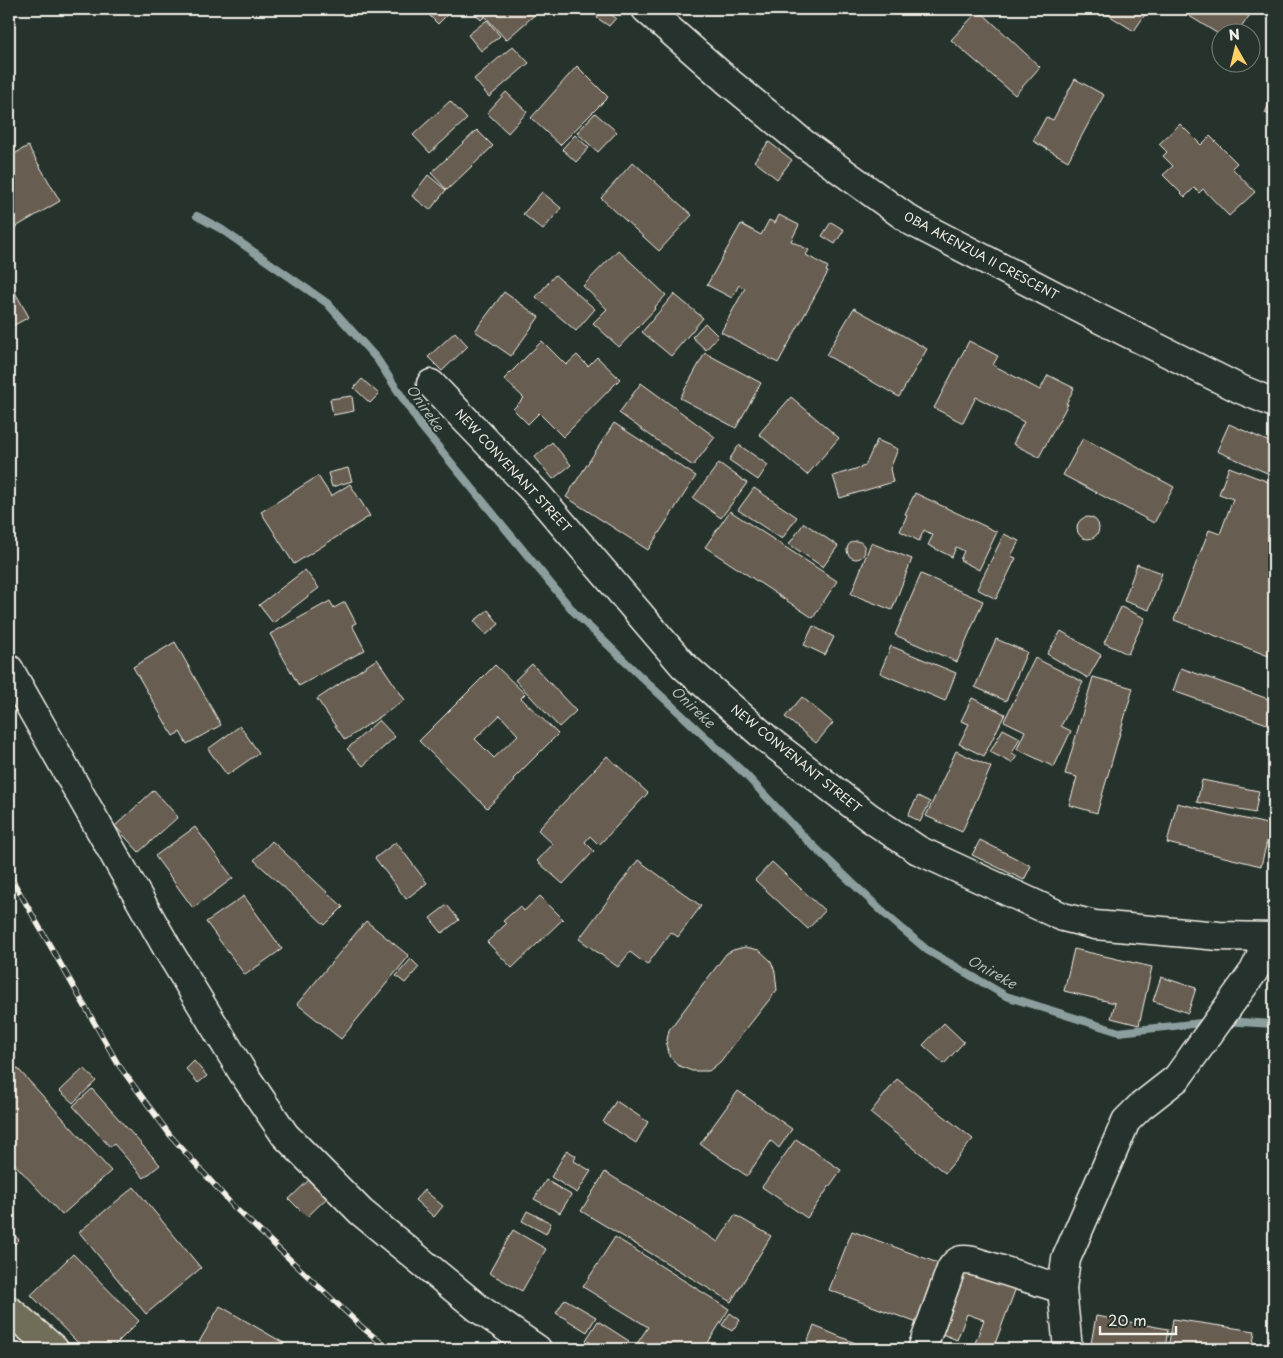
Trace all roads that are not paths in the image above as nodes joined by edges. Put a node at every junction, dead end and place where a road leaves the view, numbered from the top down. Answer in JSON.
{"nodes":[{"id":1,"x":646,"y":9,"type":"edge"},
{"id":2,"x":431,"y":384,"type":"dead end"},
{"id":3,"x":1274,"y":404,"type":"edge"},
{"id":4,"x":9,"y":669,"type":"edge"},
{"id":5,"x":1272,"y":937,"type":"edge"},
{"id":6,"x":1062,"y":1289,"type":"junction"},
{"id":7,"x":9,"y":1310,"type":"edge"},
{"id":8,"x":54,"y":1349,"type":"edge"},
{"id":9,"x":537,"y":1349,"type":"edge"},
{"id":10,"x":922,"y":1349,"type":"edge"},
{"id":11,"x":1068,"y":1349,"type":"edge"}],
"edges":[{"from":1,"to":3,"type":"street","name":"OBA AKENZUA II CRESCENT"},
{"from":2,"to":5,"type":"street","name":"NEW CONVENANT STREET"},
{"from":4,"to":9,"type":"street"},
{"from":5,"to":6,"type":"street"},
{"from":6,"to":10,"type":"street"},
{"from":6,"to":11,"type":"street"},
{"from":7,"to":8,"type":"main road"}]}
